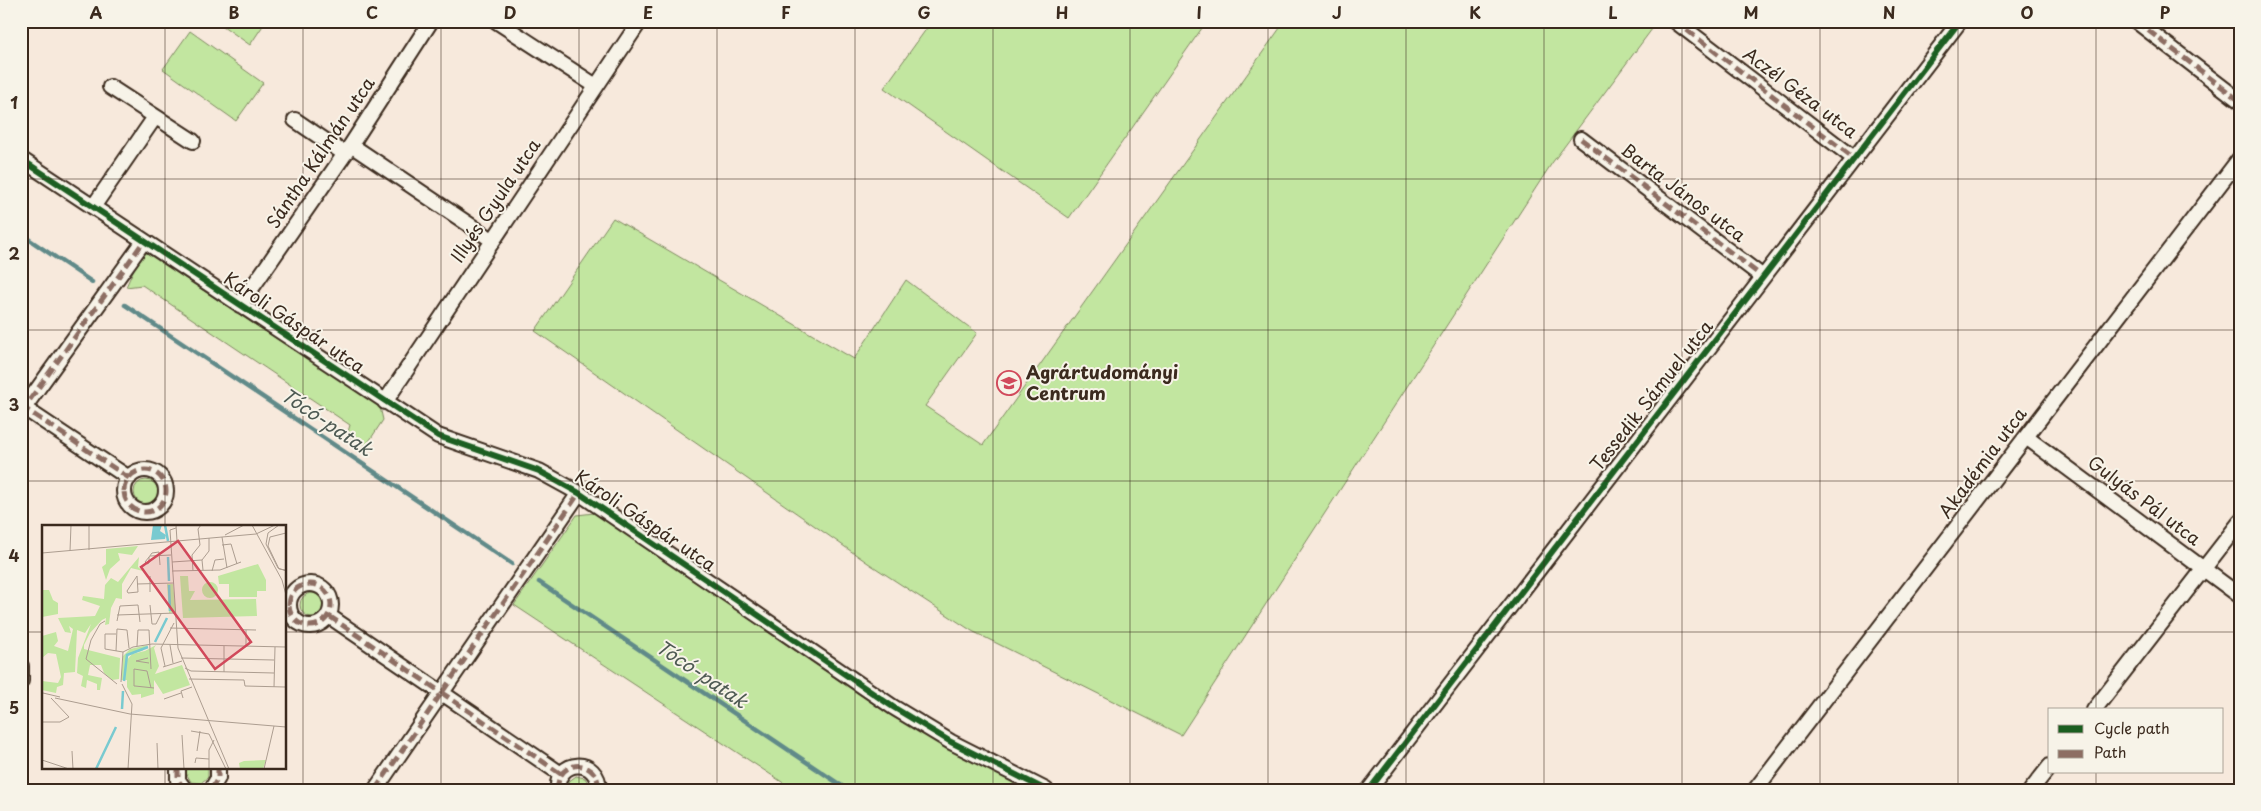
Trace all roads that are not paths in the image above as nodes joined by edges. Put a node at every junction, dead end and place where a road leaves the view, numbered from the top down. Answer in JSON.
{"nodes":[{"id":1,"x":431,"y":21,"type":"edge"},
{"id":2,"x":496,"y":21,"type":"edge"},
{"id":3,"x":640,"y":21,"type":"edge"},
{"id":4,"x":1675,"y":21,"type":"edge"},
{"id":5,"x":1960,"y":21,"type":"edge"},
{"id":6,"x":2136,"y":21,"type":"edge"},
{"id":7,"x":596,"y":86,"type":"junction"},
{"id":8,"x":110,"y":87,"type":"dead end"},
{"id":9,"x":2240,"y":101,"type":"edge"},
{"id":10,"x":155,"y":117,"type":"junction"},
{"id":11,"x":295,"y":120,"type":"dead end"},
{"id":12,"x":1581,"y":139,"type":"dead end"},
{"id":13,"x":193,"y":141,"type":"dead end"},
{"id":14,"x":348,"y":150,"type":"junction"},
{"id":15,"x":2240,"y":158,"type":"edge"},
{"id":16,"x":21,"y":159,"type":"edge"},
{"id":17,"x":1855,"y":159,"type":"junction"},
{"id":18,"x":93,"y":207,"type":"junction"},
{"id":19,"x":492,"y":240,"type":"junction"},
{"id":20,"x":144,"y":241,"type":"junction"},
{"id":21,"x":1763,"y":277,"type":"junction"},
{"id":22,"x":240,"y":305,"type":"junction"},
{"id":23,"x":385,"y":402,"type":"junction"},
{"id":24,"x":22,"y":408,"type":"edge"},
{"id":25,"x":2026,"y":437,"type":"junction"},
{"id":26,"x":129,"y":478,"type":"dead end"},
{"id":27,"x":579,"y":493,"type":"junction"},
{"id":28,"x":2240,"y":522,"type":"edge"},
{"id":29,"x":2204,"y":569,"type":"junction"},
{"id":30,"x":2240,"y":596,"type":"edge"},
{"id":31,"x":328,"y":616,"type":"dead end"},
{"id":32,"x":21,"y":666,"type":"edge"},
{"id":33,"x":21,"y":681,"type":"edge"},
{"id":34,"x":440,"y":693,"type":"junction"},
{"id":35,"x":2096,"y":708,"type":"edge"},
{"id":36,"x":178,"y":768,"type":"edge"},
{"id":37,"x":218,"y":768,"type":"edge"},
{"id":38,"x":2048,"y":769,"type":"edge"},
{"id":39,"x":561,"y":774,"type":"junction"},
{"id":40,"x":217,"y":788,"type":"edge"},
{"id":41,"x":1039,"y":788,"type":"edge"},
{"id":42,"x":184,"y":790,"type":"edge"},
{"id":43,"x":375,"y":790,"type":"edge"},
{"id":44,"x":558,"y":790,"type":"edge"},
{"id":45,"x":599,"y":790,"type":"edge"},
{"id":46,"x":1370,"y":790,"type":"edge"},
{"id":47,"x":1755,"y":790,"type":"edge"},
{"id":48,"x":2031,"y":790,"type":"edge"}],
"edges":[{"from":1,"to":14,"type":"street","name":"Sántha Kálmán utca"},
{"from":2,"to":7,"type":"street"},
{"from":3,"to":7,"type":"street","name":"Illyés Gyula utca"},
{"from":4,"to":17,"type":"street","name":"Aczél Géza utca"},
{"from":5,"to":17,"type":"street","name":"Tessedik Sámuel utca"},
{"from":6,"to":9,"type":"street"},
{"from":7,"to":19,"type":"street","name":"Illyés Gyula utca"},
{"from":8,"to":10,"type":"street"},
{"from":10,"to":13,"type":"street"},
{"from":10,"to":18,"type":"street"},
{"from":11,"to":14,"type":"street"},
{"from":12,"to":21,"type":"street","name":"Barta János utca"},
{"from":14,"to":19,"type":"street"},
{"from":14,"to":22,"type":"street","name":"Sántha Kálmán utca"},
{"from":15,"to":25,"type":"street","name":"Akadémia utca"},
{"from":16,"to":18,"type":"street","name":"Károli Gáspár utca"},
{"from":17,"to":21,"type":"street","name":"Tessedik Sámuel utca"},
{"from":18,"to":20,"type":"street","name":"Károli Gáspár utca"},
{"from":19,"to":23,"type":"street","name":"Illyés Gyula utca"},
{"from":20,"to":22,"type":"street","name":"Károli Gáspár utca"},
{"from":20,"to":24,"type":"street"},
{"from":21,"to":46,"type":"street","name":"Tessedik Sámuel utca"},
{"from":22,"to":23,"type":"street","name":"Károli Gáspár utca"},
{"from":23,"to":27,"type":"street","name":"Károli Gáspár utca"},
{"from":24,"to":26,"type":"street"},
{"from":25,"to":29,"type":"street","name":"Gulyás Pál utca"},
{"from":25,"to":47,"type":"street","name":"Akadémia utca"},
{"from":27,"to":34,"type":"street","name":"Károli Gáspár utca"},
{"from":27,"to":41,"type":"street","name":"Károli Gáspár utca"},
{"from":28,"to":29,"type":"street"},
{"from":29,"to":30,"type":"street","name":"Gulyás Pál utca"},
{"from":29,"to":35,"type":"street"},
{"from":31,"to":34,"type":"street"},
{"from":32,"to":33,"type":"street"},
{"from":34,"to":39,"type":"street"},
{"from":34,"to":43,"type":"street","name":"Károli Gáspár utca"},
{"from":36,"to":42,"type":"street"},
{"from":37,"to":40,"type":"street"},
{"from":38,"to":48,"type":"street"},
{"from":39,"to":44,"type":"street"},
{"from":39,"to":45,"type":"street"}]}
